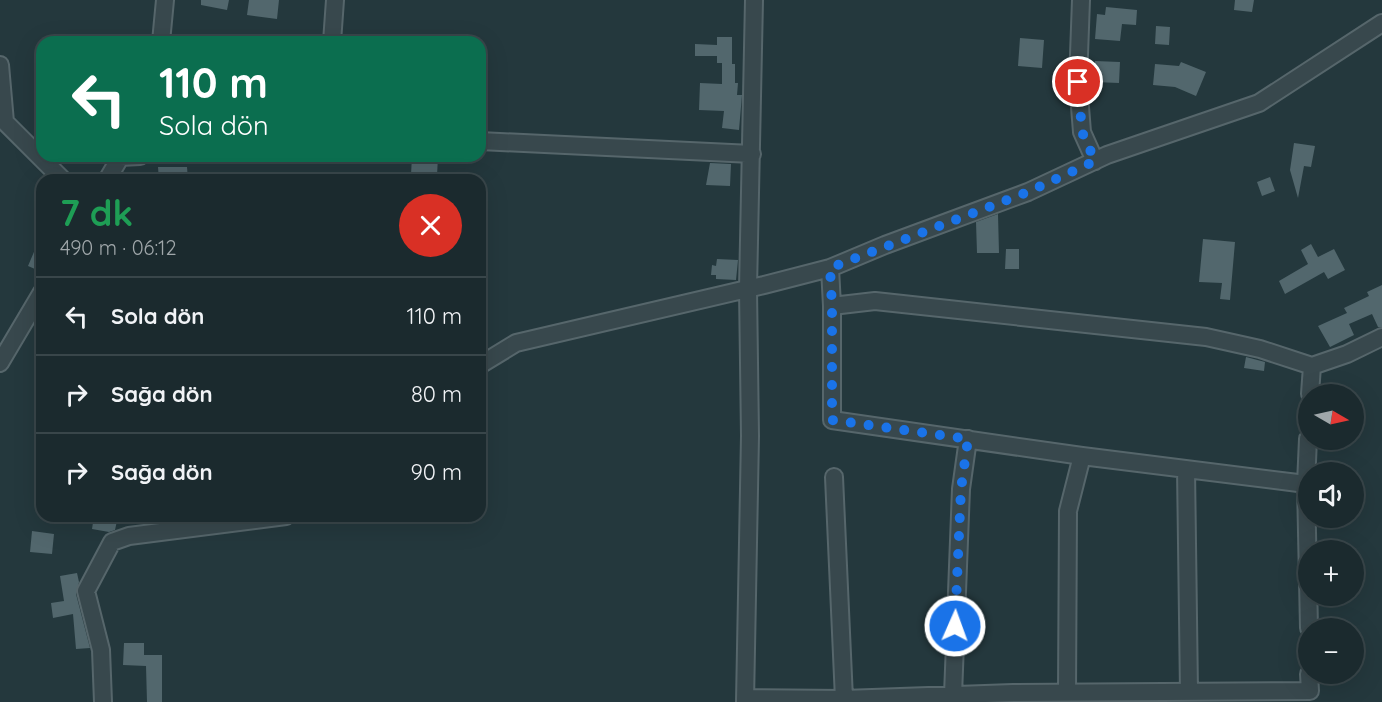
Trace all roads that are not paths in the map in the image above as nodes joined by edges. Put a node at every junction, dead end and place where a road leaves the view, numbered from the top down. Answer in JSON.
{"nodes":[{"id":1,"x":165,"y":0,"type":"edge"},
{"id":2,"x":335,"y":0,"type":"edge"},
{"id":3,"x":754,"y":0,"type":"edge"},
{"id":4,"x":1081,"y":0,"type":"edge"},
{"id":5,"x":1382,"y":23,"type":"edge"},
{"id":6,"x":162,"y":36,"type":"edge"},
{"id":7,"x":332,"y":36,"type":"edge"},
{"id":8,"x":0,"y":65,"type":"edge"},
{"id":9,"x":486,"y":141,"type":"edge"},
{"id":10,"x":36,"y":153,"type":"edge"},
{"id":11,"x":752,"y":154,"type":"junction"},
{"id":12,"x":1095,"y":161,"type":"junction"},
{"id":13,"x":45,"y":162,"type":"edge"},
{"id":14,"x":57,"y":174,"type":"edge"},
{"id":15,"x":830,"y":268,"type":"junction"},
{"id":16,"x":754,"y":287,"type":"junction"},
{"id":17,"x":36,"y":301,"type":"edge"},
{"id":18,"x":832,"y":306,"type":"junction"},
{"id":19,"x":1382,"y":337,"type":"edge"},
{"id":20,"x":486,"y":361,"type":"edge"},
{"id":21,"x":0,"y":363,"type":"edge"},
{"id":22,"x":1312,"y":366,"type":"junction"},
{"id":23,"x":1311,"y":384,"type":"edge"},
{"id":24,"x":968,"y":439,"type":"junction"},
{"id":25,"x":1082,"y":456,"type":"junction"},
{"id":26,"x":1186,"y":469,"type":"junction"},
{"id":27,"x":834,"y":477,"type":"dead end"},
{"id":28,"x":1298,"y":483,"type":"edge"},
{"id":29,"x":239,"y":522,"type":"edge"},
{"id":30,"x":1307,"y":528,"type":"edge"},
{"id":31,"x":1308,"y":618,"type":"edge"},
{"id":32,"x":1310,"y":684,"type":"edge"},
{"id":33,"x":1189,"y":692,"type":"junction"},
{"id":34,"x":1067,"y":693,"type":"junction"},
{"id":35,"x":953,"y":695,"type":"junction"},
{"id":36,"x":749,"y":699,"type":"edge"},
{"id":37,"x":844,"y":699,"type":"junction"},
{"id":38,"x":103,"y":702,"type":"edge"}],
"edges":[{"from":1,"to":6,"type":"street"},
{"from":2,"to":7,"type":"street"},
{"from":3,"to":11,"type":"street"},
{"from":4,"to":12,"type":"street"},
{"from":5,"to":12,"type":"street"},
{"from":8,"to":10,"type":"street"},
{"from":9,"to":11,"type":"street"},
{"from":11,"to":16,"type":"street"},
{"from":12,"to":15,"type":"street"},
{"from":13,"to":14,"type":"street"},
{"from":15,"to":16,"type":"street"},
{"from":15,"to":18,"type":"street"},
{"from":16,"to":20,"type":"street"},
{"from":16,"to":36,"type":"street"},
{"from":17,"to":21,"type":"street"},
{"from":18,"to":22,"type":"street"},
{"from":18,"to":24,"type":"street"},
{"from":19,"to":22,"type":"street"},
{"from":22,"to":23,"type":"street"},
{"from":24,"to":25,"type":"street"},
{"from":24,"to":35,"type":"street"},
{"from":25,"to":26,"type":"street"},
{"from":25,"to":34,"type":"street"},
{"from":26,"to":28,"type":"street"},
{"from":26,"to":33,"type":"street"},
{"from":27,"to":37,"type":"street"},
{"from":29,"to":38,"type":"street"},
{"from":30,"to":31,"type":"street"},
{"from":32,"to":33,"type":"street"},
{"from":33,"to":34,"type":"street"},
{"from":34,"to":35,"type":"street"},
{"from":35,"to":37,"type":"street"},
{"from":36,"to":37,"type":"street"}]}
